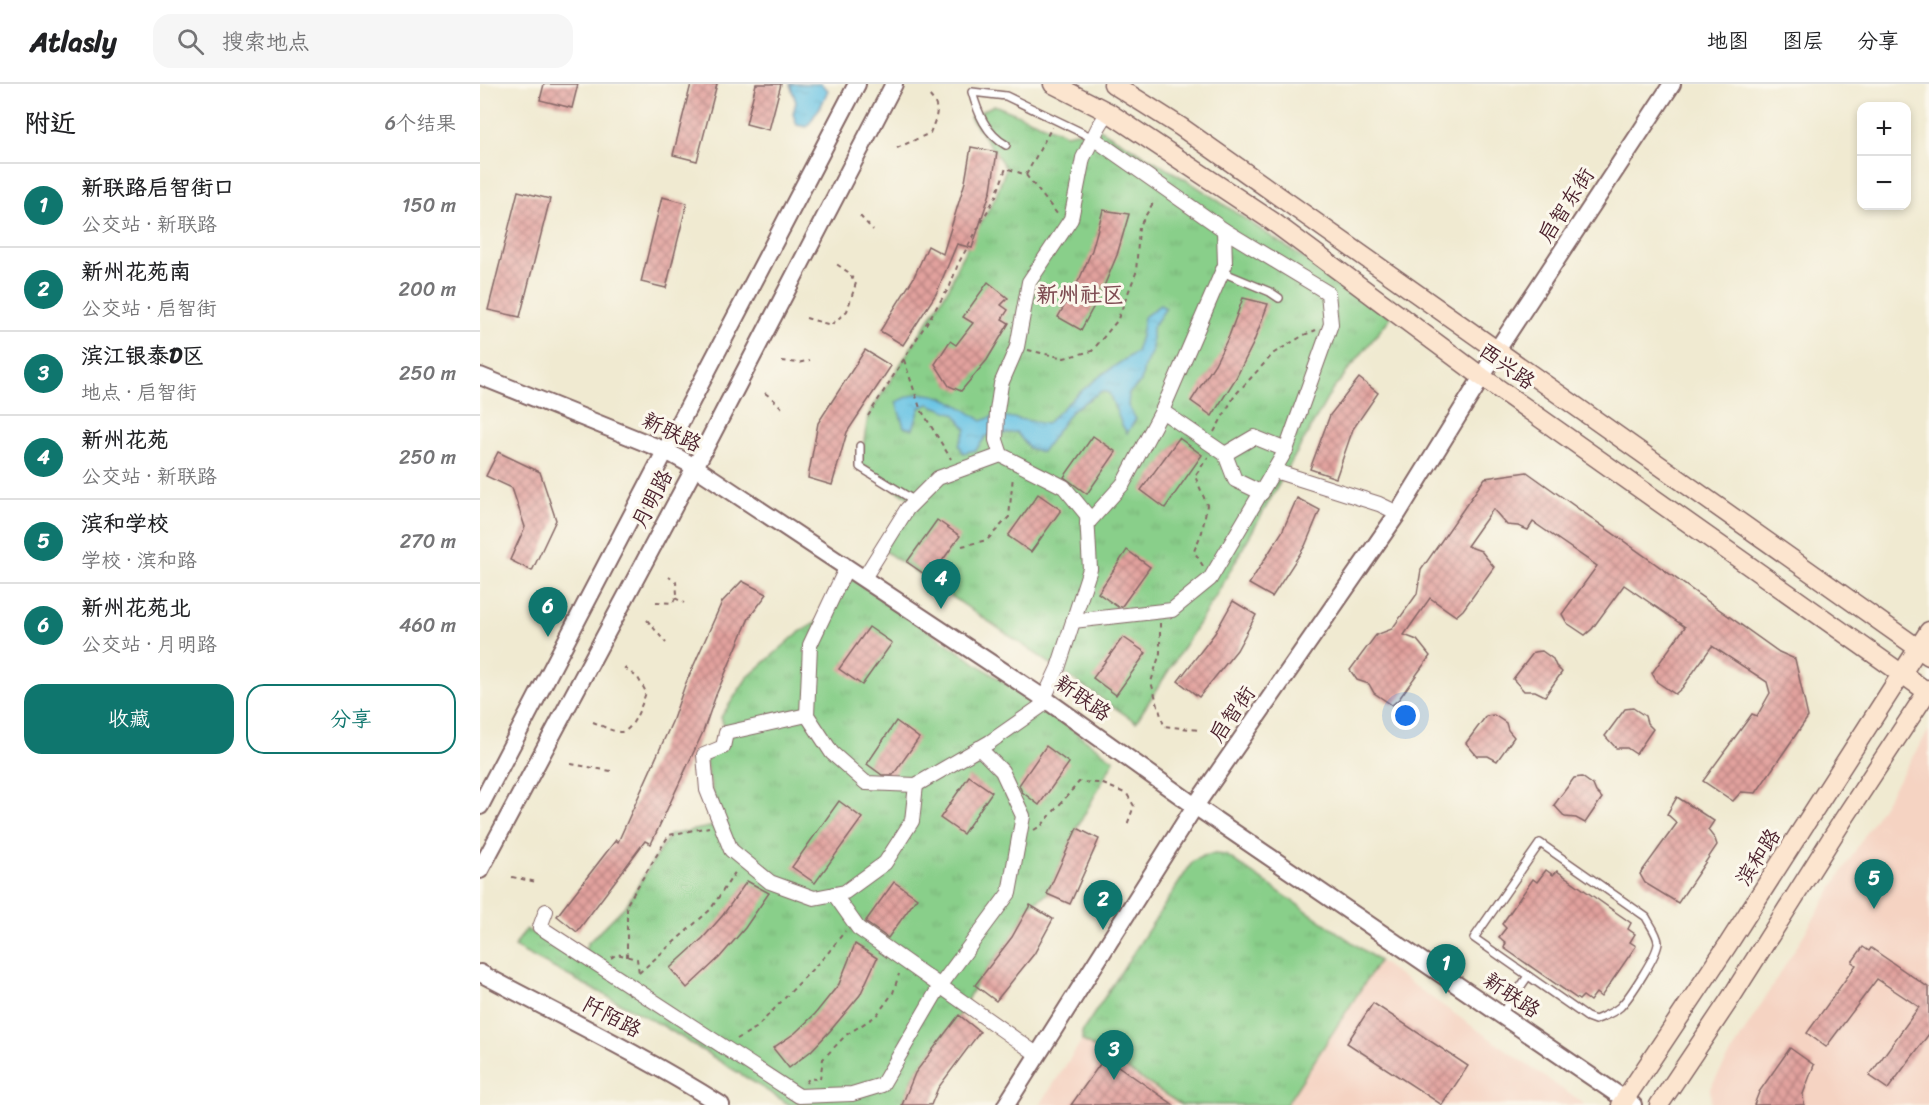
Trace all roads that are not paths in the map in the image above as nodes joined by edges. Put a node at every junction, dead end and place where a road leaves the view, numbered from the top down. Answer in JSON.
{"nodes":[{"id":1,"x":857,"y":84,"type":"edge"},
{"id":2,"x":894,"y":84,"type":"edge"},
{"id":3,"x":1053,"y":84,"type":"edge"},
{"id":4,"x":1113,"y":84,"type":"edge"},
{"id":5,"x":1672,"y":84,"type":"edge"},
{"id":6,"x":1108,"y":112,"type":"junction"},
{"id":7,"x":1093,"y":138,"type":"junction"},
{"id":8,"x":1006,"y":145,"type":"dead end"},
{"id":9,"x":1224,"y":230,"type":"junction"},
{"id":10,"x":1222,"y":272,"type":"junction"},
{"id":11,"x":1280,"y":298,"type":"dead end"},
{"id":12,"x":1497,"y":350,"type":"junction"},
{"id":13,"x":480,"y":376,"type":"edge"},
{"id":14,"x":1482,"y":377,"type":"junction"},
{"id":15,"x":1162,"y":411,"type":"junction"},
{"id":16,"x":860,"y":446,"type":"dead end"},
{"id":17,"x":1216,"y":448,"type":"junction"},
{"id":18,"x":1286,"y":450,"type":"junction"},
{"id":19,"x":666,"y":451,"type":"junction"},
{"id":20,"x":1001,"y":454,"type":"junction"},
{"id":21,"x":695,"y":466,"type":"junction"},
{"id":22,"x":1275,"y":471,"type":"junction"},
{"id":23,"x":1262,"y":493,"type":"junction"},
{"id":24,"x":915,"y":501,"type":"junction"},
{"id":25,"x":1398,"y":513,"type":"junction"},
{"id":26,"x":1087,"y":524,"type":"junction"},
{"id":27,"x":844,"y":564,"type":"junction"},
{"id":28,"x":864,"y":578,"type":"junction"},
{"id":29,"x":1073,"y":621,"type":"junction"},
{"id":30,"x":1929,"y":631,"type":"edge"},
{"id":31,"x":1923,"y":652,"type":"edge"},
{"id":32,"x":1901,"y":674,"type":"junction"},
{"id":33,"x":1928,"y":691,"type":"edge"},
{"id":34,"x":1045,"y":699,"type":"junction"},
{"id":35,"x":807,"y":715,"type":"junction"},
{"id":36,"x":979,"y":748,"type":"junction"},
{"id":37,"x":916,"y":785,"type":"junction"},
{"id":38,"x":480,"y":806,"type":"edge"},
{"id":39,"x":1195,"y":806,"type":"junction"},
{"id":40,"x":480,"y":870,"type":"edge"},
{"id":41,"x":834,"y":894,"type":"junction"},
{"id":42,"x":546,"y":911,"type":"dead end"},
{"id":43,"x":480,"y":973,"type":"edge"},
{"id":44,"x":1528,"y":976,"type":"junction"},
{"id":45,"x":940,"y":986,"type":"junction"},
{"id":46,"x":1501,"y":1015,"type":"junction"},
{"id":47,"x":1038,"y":1055,"type":"junction"},
{"id":48,"x":1626,"y":1103,"type":"edge"},
{"id":49,"x":721,"y":1105,"type":"edge"},
{"id":50,"x":1006,"y":1105,"type":"edge"},
{"id":51,"x":1659,"y":1105,"type":"edge"}],
"edges":[{"from":1,"to":19,"type":"street","name":"月明路"},
{"from":2,"to":21,"type":"street","name":"月明路"},
{"from":3,"to":6,"type":"main road","name":"西兴路"},
{"from":4,"to":12,"type":"main road","name":"西兴路"},
{"from":5,"to":12,"type":"street","name":"启智东街"},
{"from":6,"to":7,"type":"street"},
{"from":6,"to":14,"type":"main road","name":"西兴路"},
{"from":7,"to":8,"type":"lane"},
{"from":7,"to":9,"type":"street"},
{"from":7,"to":20,"type":"street"},
{"from":9,"to":10,"type":"street"},
{"from":9,"to":18,"type":"street"},
{"from":10,"to":11,"type":"lane"},
{"from":10,"to":15,"type":"street"},
{"from":12,"to":14,"type":"street","name":"启智街"},
{"from":12,"to":31,"type":"main road","name":"西兴路"},
{"from":13,"to":19,"type":"street","name":"新联路"},
{"from":14,"to":25,"type":"street","name":"启智街"},
{"from":14,"to":32,"type":"main road","name":"西兴路"},
{"from":15,"to":17,"type":"street"},
{"from":15,"to":26,"type":"street"},
{"from":16,"to":24,"type":"lane"},
{"from":17,"to":18,"type":"street"},
{"from":17,"to":23,"type":"street"},
{"from":18,"to":22,"type":"street"},
{"from":19,"to":21,"type":"street","name":"新联路"},
{"from":19,"to":38,"type":"street","name":"月明路"},
{"from":20,"to":24,"type":"street"},
{"from":20,"to":26,"type":"street"},
{"from":21,"to":27,"type":"street","name":"新联路"},
{"from":21,"to":40,"type":"street","name":"月明路"},
{"from":22,"to":23,"type":"street"},
{"from":22,"to":25,"type":"street"},
{"from":23,"to":29,"type":"street"},
{"from":24,"to":28,"type":"street"},
{"from":25,"to":39,"type":"street","name":"启智街"},
{"from":26,"to":29,"type":"street"},
{"from":27,"to":28,"type":"street","name":"新联路"},
{"from":27,"to":35,"type":"street"},
{"from":28,"to":34,"type":"street","name":"新联路"},
{"from":29,"to":34,"type":"street"},
{"from":30,"to":31,"type":"main road","name":"滨和路"},
{"from":31,"to":32,"type":"main road","name":"滨和路"},
{"from":32,"to":33,"type":"main road","name":"西兴路"},
{"from":32,"to":48,"type":"main road","name":"滨和路"},
{"from":33,"to":51,"type":"main road"},
{"from":34,"to":36,"type":"street"},
{"from":34,"to":39,"type":"street","name":"新联路"},
{"from":35,"to":37,"type":"street"},
{"from":35,"to":41,"type":"street"},
{"from":36,"to":37,"type":"street"},
{"from":36,"to":45,"type":"street"},
{"from":37,"to":41,"type":"street"},
{"from":39,"to":46,"type":"street","name":"新联路"},
{"from":39,"to":47,"type":"street","name":"启智街"},
{"from":41,"to":45,"type":"street"},
{"from":42,"to":45,"type":"street"},
{"from":43,"to":49,"type":"street","name":"阡陌路"},
{"from":44,"to":44,"type":"lane"},
{"from":44,"to":46,"type":"lane"},
{"from":45,"to":47,"type":"street"},
{"from":46,"to":48,"type":"street","name":"新联路"},
{"from":47,"to":50,"type":"street","name":"启智街"}]}
